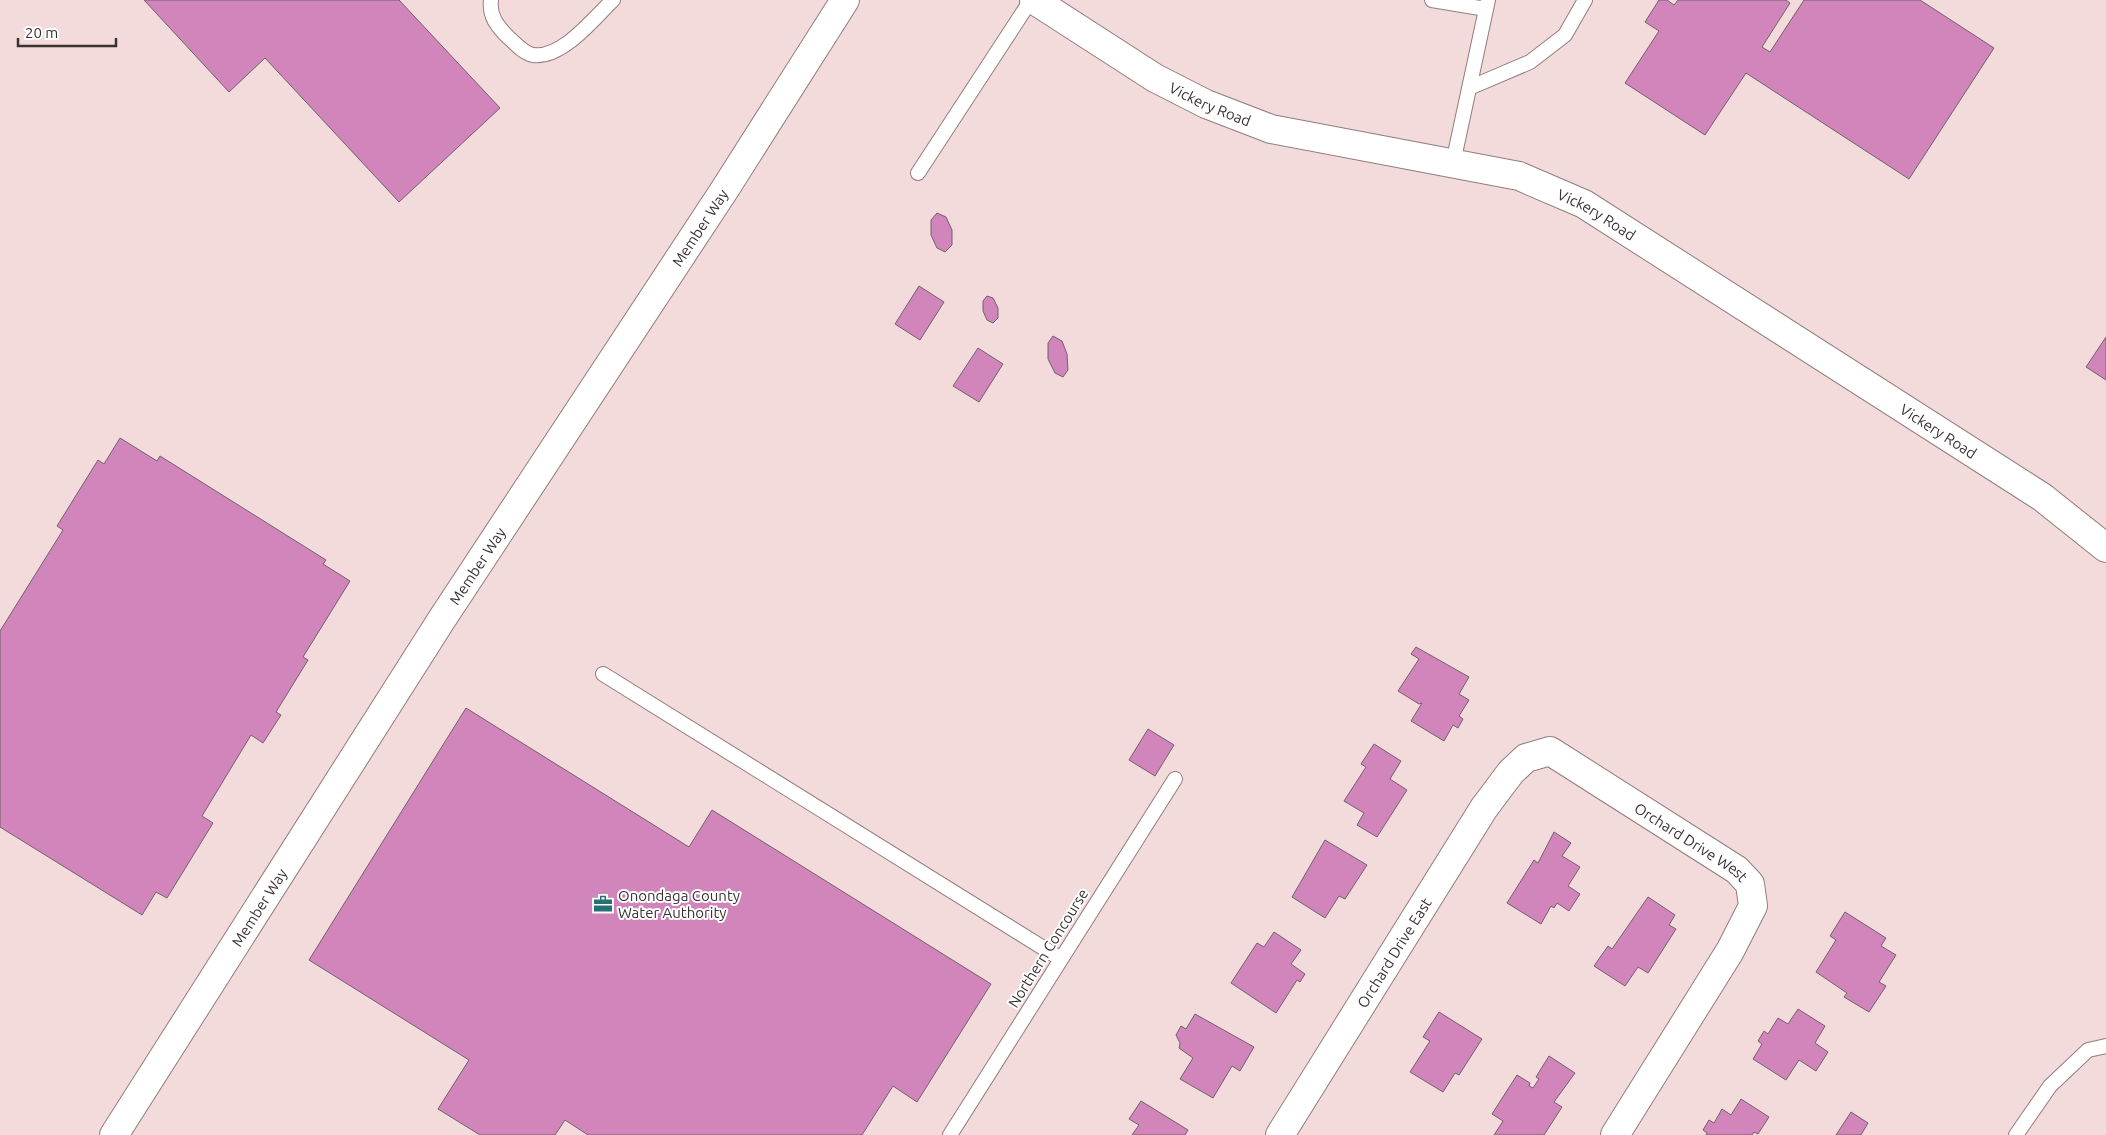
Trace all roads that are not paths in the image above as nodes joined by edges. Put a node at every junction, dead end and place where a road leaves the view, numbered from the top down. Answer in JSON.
{"nodes":[{"id":1,"x":490,"y":0,"type":"edge"},
{"id":2,"x":613,"y":0,"type":"edge"},
{"id":3,"x":845,"y":0,"type":"edge"},
{"id":4,"x":1032,"y":0,"type":"edge"},
{"id":5,"x":1432,"y":0,"type":"edge"},
{"id":6,"x":1585,"y":0,"type":"edge"},
{"id":7,"x":1487,"y":4,"type":"edge"},
{"id":8,"x":1469,"y":88,"type":"junction"},
{"id":9,"x":1453,"y":163,"type":"junction"},
{"id":10,"x":918,"y":173,"type":"dead end"},
{"id":11,"x":2106,"y":548,"type":"edge"},
{"id":12,"x":602,"y":674,"type":"dead end"},
{"id":13,"x":1512,"y":772,"type":"joint"},
{"id":14,"x":1174,"y":779,"type":"dead end"},
{"id":15,"x":1061,"y":959,"type":"junction"},
{"id":16,"x":2106,"y":1046,"type":"edge"},
{"id":17,"x":114,"y":1135,"type":"edge"},
{"id":18,"x":950,"y":1135,"type":"edge"},
{"id":19,"x":1280,"y":1135,"type":"edge"},
{"id":20,"x":1615,"y":1135,"type":"edge"},
{"id":21,"x":2016,"y":1135,"type":"edge"}],
"edges":[{"from":1,"to":2,"type":"lane"},
{"from":3,"to":17,"type":"street","name":"Member Way"},
{"from":4,"to":9,"type":"street","name":"Vickery Road"},
{"from":4,"to":10,"type":"lane"},
{"from":5,"to":7,"type":"lane"},
{"from":6,"to":8,"type":"lane"},
{"from":7,"to":8,"type":"lane"},
{"from":8,"to":9,"type":"lane"},
{"from":9,"to":11,"type":"street","name":"Vickery Road"},
{"from":12,"to":15,"type":"lane"},
{"from":13,"to":19,"type":"street","name":"Orchard Drive East"},
{"from":13,"to":20,"type":"street","name":"Orchard Drive West"},
{"from":14,"to":15,"type":"lane","name":"Northern Concourse"},
{"from":15,"to":18,"type":"lane","name":"Northern Concourse"},
{"from":16,"to":21,"type":"lane"}]}
